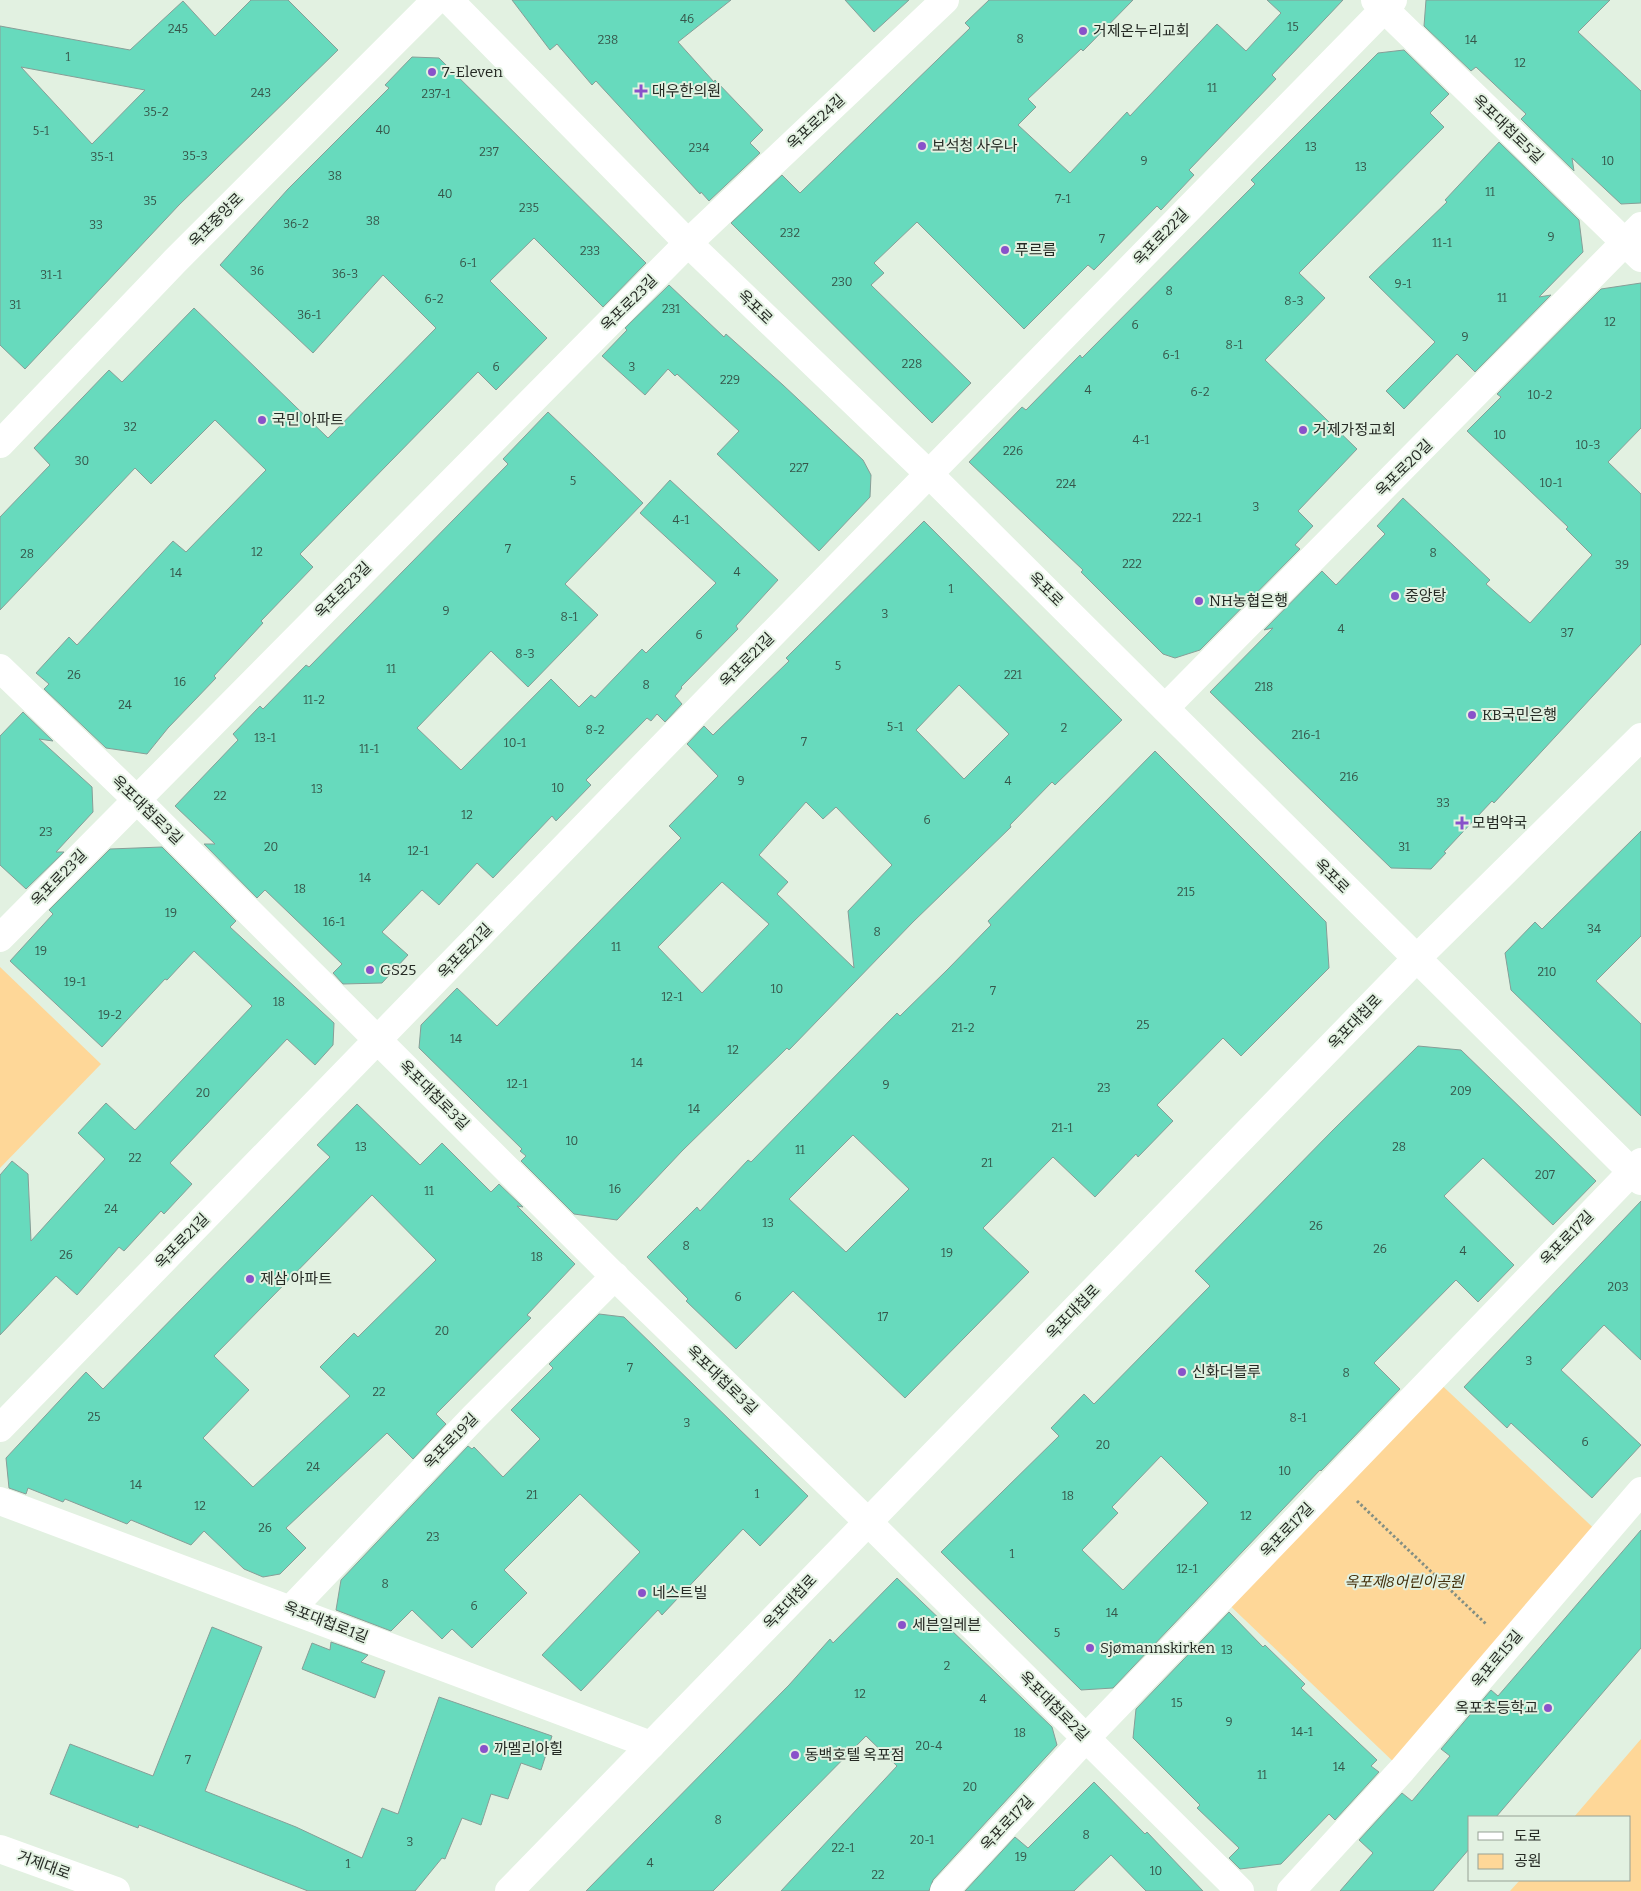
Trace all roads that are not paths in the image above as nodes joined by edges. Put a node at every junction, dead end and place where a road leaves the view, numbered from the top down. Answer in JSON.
{"nodes":[{"id":1,"x":436,"y":0,"type":"edge"},
{"id":2,"x":449,"y":0,"type":"edge"},
{"id":3,"x":945,"y":0,"type":"edge"},
{"id":4,"x":1384,"y":3,"type":"edge"},
{"id":5,"x":1636,"y":242,"type":"edge"},
{"id":6,"x":688,"y":243,"type":"junction"},
{"id":7,"x":0,"y":444,"type":"edge"},
{"id":8,"x":930,"y":475,"type":"junction"},
{"id":9,"x":0,"y":668,"type":"edge"},
{"id":10,"x":1166,"y":708,"type":"junction"},
{"id":11,"x":1641,"y":737,"type":"edge"},
{"id":12,"x":136,"y":799,"type":"junction"},
{"id":13,"x":0,"y":938,"type":"edge"},
{"id":14,"x":1416,"y":959,"type":"junction"},
{"id":15,"x":378,"y":1040,"type":"junction"},
{"id":16,"x":1638,"y":1171,"type":"edge"},
{"id":17,"x":615,"y":1276,"type":"junction"},
{"id":18,"x":0,"y":1428,"type":"edge"},
{"id":19,"x":1641,"y":1491,"type":"edge"},
{"id":20,"x":0,"y":1501,"type":"edge"},
{"id":21,"x":868,"y":1522,"type":"junction"},
{"id":22,"x":291,"y":1609,"type":"junction"},
{"id":23,"x":1086,"y":1738,"type":"junction"},
{"id":24,"x":651,"y":1746,"type":"junction"},
{"id":25,"x":0,"y":1849,"type":"edge"},
{"id":26,"x":116,"y":1891,"type":"edge"},
{"id":27,"x":509,"y":1891,"type":"edge"},
{"id":28,"x":944,"y":1891,"type":"edge"},
{"id":29,"x":1240,"y":1891,"type":"edge"},
{"id":30,"x":1291,"y":1891,"type":"edge"}],
"edges":[{"from":1,"to":7,"type":"street","name":"옥포중앙로"},
{"from":2,"to":6,"type":"street","name":"옥포로"},
{"from":3,"to":6,"type":"street","name":"옥포로24길"},
{"from":4,"to":5,"type":"street","name":"옥포대첩로5길"},
{"from":4,"to":8,"type":"street","name":"옥포로22길"},
{"from":5,"to":10,"type":"street","name":"옥포로20길"},
{"from":6,"to":8,"type":"street","name":"옥포로"},
{"from":6,"to":12,"type":"street","name":"옥포로23길"},
{"from":8,"to":10,"type":"street","name":"옥포로"},
{"from":8,"to":15,"type":"street","name":"옥포로21길"},
{"from":9,"to":12,"type":"street","name":"옥포대첩로3길"},
{"from":10,"to":14,"type":"street","name":"옥포로"},
{"from":11,"to":14,"type":"street","name":"옥포대첩로"},
{"from":12,"to":13,"type":"street","name":"옥포로23길"},
{"from":12,"to":15,"type":"street","name":"옥포대첩로3길"},
{"from":14,"to":16,"type":"street","name":"옥포로"},
{"from":14,"to":21,"type":"street","name":"옥포대첩로"},
{"from":15,"to":17,"type":"street","name":"옥포대첩로3길"},
{"from":15,"to":18,"type":"street","name":"옥포로21길"},
{"from":16,"to":23,"type":"street","name":"옥포로17길"},
{"from":17,"to":21,"type":"street","name":"옥포대첩로3길"},
{"from":17,"to":22,"type":"street","name":"옥포로19길"},
{"from":19,"to":30,"type":"street","name":"옥포로15길"},
{"from":20,"to":22,"type":"street","name":"옥포대첩로1길"},
{"from":21,"to":23,"type":"street","name":"옥포대첩로2길"},
{"from":21,"to":24,"type":"street","name":"옥포대첩로"},
{"from":22,"to":24,"type":"street","name":"옥포대첩로1길"},
{"from":23,"to":28,"type":"street","name":"옥포로17길"},
{"from":23,"to":29,"type":"street","name":"옥포대첩로2길"},
{"from":24,"to":27,"type":"street","name":"옥포대첩로"},
{"from":25,"to":26,"type":"street","name":"거제대로"}]}
